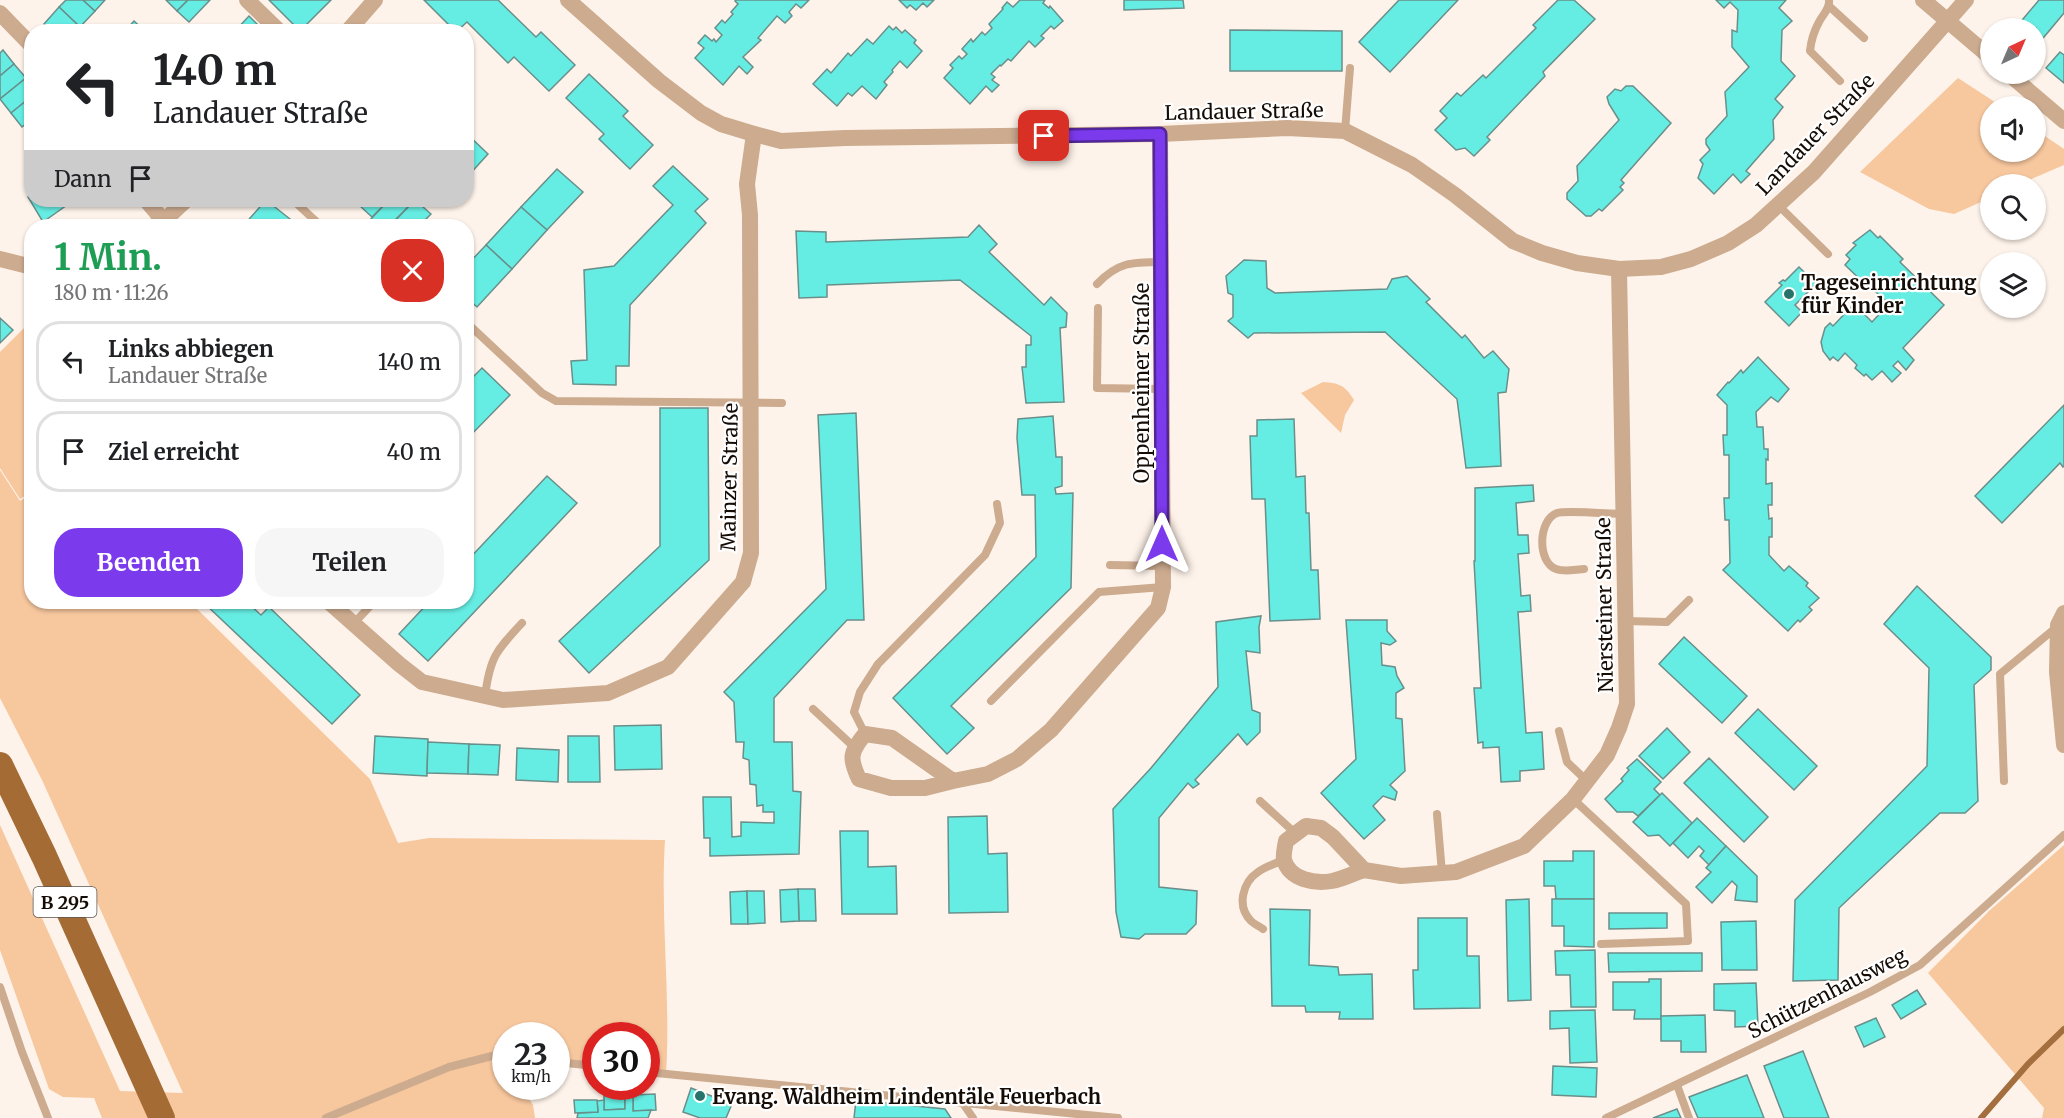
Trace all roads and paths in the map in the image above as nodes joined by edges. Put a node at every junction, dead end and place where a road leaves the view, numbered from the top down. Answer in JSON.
{"nodes":[{"id":1,"x":247,"y":0,"type":"edge"},
{"id":2,"x":375,"y":0,"type":"edge"},
{"id":3,"x":568,"y":0,"type":"edge"},
{"id":4,"x":1923,"y":0,"type":"edge"},
{"id":5,"x":1966,"y":0,"type":"edge"},
{"id":6,"x":1829,"y":3,"type":"edge"},
{"id":7,"x":0,"y":13,"type":"edge"},
{"id":8,"x":1948,"y":21,"type":"junction"},
{"id":9,"x":272,"y":24,"type":"edge"},
{"id":10,"x":354,"y":24,"type":"edge"},
{"id":11,"x":24,"y":38,"type":"edge"},
{"id":12,"x":1864,"y":38,"type":"dead end"},
{"id":13,"x":1980,"y":48,"type":"edge"},
{"id":14,"x":1350,"y":68,"type":"dead end"},
{"id":15,"x":1840,"y":81,"type":"dead end"},
{"id":16,"x":2021,"y":84,"type":"edge"},
{"id":17,"x":2064,"y":121,"type":"edge"},
{"id":18,"x":1345,"y":131,"type":"junction"},
{"id":19,"x":754,"y":134,"type":"junction"},
{"id":20,"x":1160,"y":134,"type":"junction"},
{"id":21,"x":1778,"y":205,"type":"junction"},
{"id":22,"x":178,"y":207,"type":"edge"},
{"id":23,"x":301,"y":207,"type":"edge"},
{"id":24,"x":164,"y":219,"type":"edge"},
{"id":25,"x":313,"y":219,"type":"edge"},
{"id":26,"x":1828,"y":254,"type":"dead end"},
{"id":27,"x":0,"y":259,"type":"edge"},
{"id":28,"x":1161,"y":262,"type":"junction"},
{"id":29,"x":24,"y":265,"type":"edge"},
{"id":30,"x":1619,"y":269,"type":"junction"},
{"id":31,"x":1096,"y":284,"type":"dead end"},
{"id":32,"x":1098,"y":308,"type":"dead end"},
{"id":33,"x":474,"y":329,"type":"edge"},
{"id":34,"x":1162,"y":389,"type":"junction"},
{"id":35,"x":751,"y":403,"type":"junction"},
{"id":36,"x":782,"y":403,"type":"dead end"},
{"id":37,"x":997,"y":504,"type":"dead end"},
{"id":38,"x":1624,"y":514,"type":"junction"},
{"id":39,"x":1110,"y":565,"type":"dead end"},
{"id":40,"x":1162,"y":566,"type":"junction"},
{"id":41,"x":1584,"y":569,"type":"dead end"},
{"id":42,"x":1162,"y":587,"type":"junction"},
{"id":43,"x":1689,"y":600,"type":"dead end"},
{"id":44,"x":337,"y":609,"type":"edge"},
{"id":45,"x":367,"y":609,"type":"edge"},
{"id":46,"x":2061,"y":619,"type":"edge"},
{"id":47,"x":1624,"y":621,"type":"junction"},
{"id":48,"x":354,"y":623,"type":"junction"},
{"id":49,"x":522,"y":623,"type":"dead end"},
{"id":50,"x":485,"y":696,"type":"junction"},
{"id":51,"x":991,"y":701,"type":"dead end"},
{"id":52,"x":813,"y":710,"type":"dead end"},
{"id":53,"x":1559,"y":731,"type":"dead end"},
{"id":54,"x":865,"y":734,"type":"junction"},
{"id":55,"x":2064,"y":745,"type":"edge"},
{"id":56,"x":854,"y":747,"type":"junction"},
{"id":57,"x":0,"y":765,"type":"edge"},
{"id":58,"x":1586,"y":780,"type":"junction"},
{"id":59,"x":2004,"y":781,"type":"dead end"},
{"id":60,"x":953,"y":782,"type":"junction"},
{"id":61,"x":1573,"y":799,"type":"junction"},
{"id":62,"x":1260,"y":801,"type":"dead end"},
{"id":63,"x":1437,"y":814,"type":"dead end"},
{"id":64,"x":1295,"y":833,"type":"junction"},
{"id":65,"x":2064,"y":835,"type":"edge"},
{"id":66,"x":1284,"y":859,"type":"junction"},
{"id":67,"x":1364,"y":870,"type":"junction"},
{"id":68,"x":1442,"y":873,"type":"junction"},
{"id":69,"x":1263,"y":929,"type":"dead end"},
{"id":70,"x":1601,"y":944,"type":"dead end"},
{"id":71,"x":0,"y":987,"type":"edge"},
{"id":72,"x":492,"y":1056,"type":"edge"},
{"id":73,"x":660,"y":1073,"type":"edge"},
{"id":74,"x":1677,"y":1085,"type":"junction"},
{"id":75,"x":962,"y":1102,"type":"junction"},
{"id":76,"x":48,"y":1118,"type":"edge"},
{"id":77,"x":162,"y":1118,"type":"edge"},
{"id":78,"x":326,"y":1118,"type":"edge"},
{"id":79,"x":973,"y":1118,"type":"edge"},
{"id":80,"x":1118,"y":1118,"type":"edge"},
{"id":81,"x":1606,"y":1118,"type":"edge"},
{"id":82,"x":1689,"y":1118,"type":"edge"}],
"edges":[{"from":1,"to":9,"type":"street"},
{"from":2,"to":10,"type":"street"},
{"from":3,"to":19,"type":"street","name":"Landauer Straße"},
{"from":4,"to":8,"type":"street"},
{"from":5,"to":8,"type":"street","name":"Landauer Straße"},
{"from":6,"to":12,"type":"lane"},
{"from":6,"to":15,"type":"lane"},
{"from":7,"to":11,"type":"street"},
{"from":8,"to":13,"type":"street"},
{"from":8,"to":21,"type":"street","name":"Landauer Straße"},
{"from":14,"to":18,"type":"lane"},
{"from":16,"to":17,"type":"street"},
{"from":18,"to":20,"type":"street","name":"Landauer Straße"},
{"from":18,"to":30,"type":"street","name":"Landauer Straße"},
{"from":19,"to":20,"type":"street","name":"Landauer Straße"},
{"from":19,"to":35,"type":"street","name":"Mainzer Straße"},
{"from":20,"to":28,"type":"street","name":"Oppenheimer Straße"},
{"from":21,"to":26,"type":"lane"},
{"from":21,"to":30,"type":"street","name":"Landauer Straße"},
{"from":22,"to":24,"type":"street"},
{"from":23,"to":25,"type":"lane"},
{"from":27,"to":29,"type":"street"},
{"from":28,"to":31,"type":"lane"},
{"from":28,"to":34,"type":"street","name":"Oppenheimer Straße"},
{"from":30,"to":38,"type":"street","name":"Niersteiner Straße"},
{"from":32,"to":34,"type":"lane"},
{"from":33,"to":35,"type":"lane"},
{"from":34,"to":40,"type":"street","name":"Oppenheimer Straße"},
{"from":35,"to":36,"type":"lane"},
{"from":35,"to":50,"type":"street","name":"Mainzer Straße"},
{"from":37,"to":54,"type":"lane"},
{"from":38,"to":41,"type":"lane"},
{"from":38,"to":47,"type":"street","name":"Niersteiner Straße"},
{"from":39,"to":40,"type":"lane"},
{"from":40,"to":42,"type":"street","name":"Oppenheimer Straße"},
{"from":42,"to":51,"type":"lane"},
{"from":42,"to":60,"type":"street","name":"Oppenheimer Straße"},
{"from":43,"to":47,"type":"lane"},
{"from":44,"to":48,"type":"street","name":"Mainzer Straße"},
{"from":45,"to":48,"type":"lane"},
{"from":46,"to":55,"type":"street"},
{"from":46,"to":59,"type":"lane"},
{"from":47,"to":58,"type":"street","name":"Niersteiner Straße"},
{"from":48,"to":50,"type":"street","name":"Mainzer Straße"},
{"from":49,"to":50,"type":"lane"},
{"from":52,"to":56,"type":"lane"},
{"from":53,"to":58,"type":"lane"},
{"from":54,"to":56,"type":"street"},
{"from":54,"to":60,"type":"street"},
{"from":56,"to":60,"type":"street","name":"Oppenheimer Straße"},
{"from":57,"to":77,"type":"main road","number":"B 295"},
{"from":58,"to":61,"type":"street","name":"Niersteiner Straße"},
{"from":61,"to":68,"type":"street","name":"Niersteiner Straße"},
{"from":61,"to":70,"type":"lane"},
{"from":62,"to":64,"type":"lane"},
{"from":63,"to":68,"type":"lane"},
{"from":64,"to":66,"type":"street"},
{"from":64,"to":67,"type":"street"},
{"from":65,"to":74,"type":"lane","name":"Schützenhausweg"},
{"from":66,"to":67,"type":"street","name":"Niersteiner Straße"},
{"from":66,"to":69,"type":"lane"},
{"from":67,"to":68,"type":"street","name":"Niersteiner Straße"},
{"from":71,"to":76,"type":"lane"},
{"from":72,"to":78,"type":"lane"},
{"from":73,"to":75,"type":"lane"},
{"from":74,"to":81,"type":"lane","name":"Schützenhausweg"},
{"from":74,"to":82,"type":"lane"},
{"from":75,"to":79,"type":"lane"},
{"from":75,"to":80,"type":"lane"}]}
